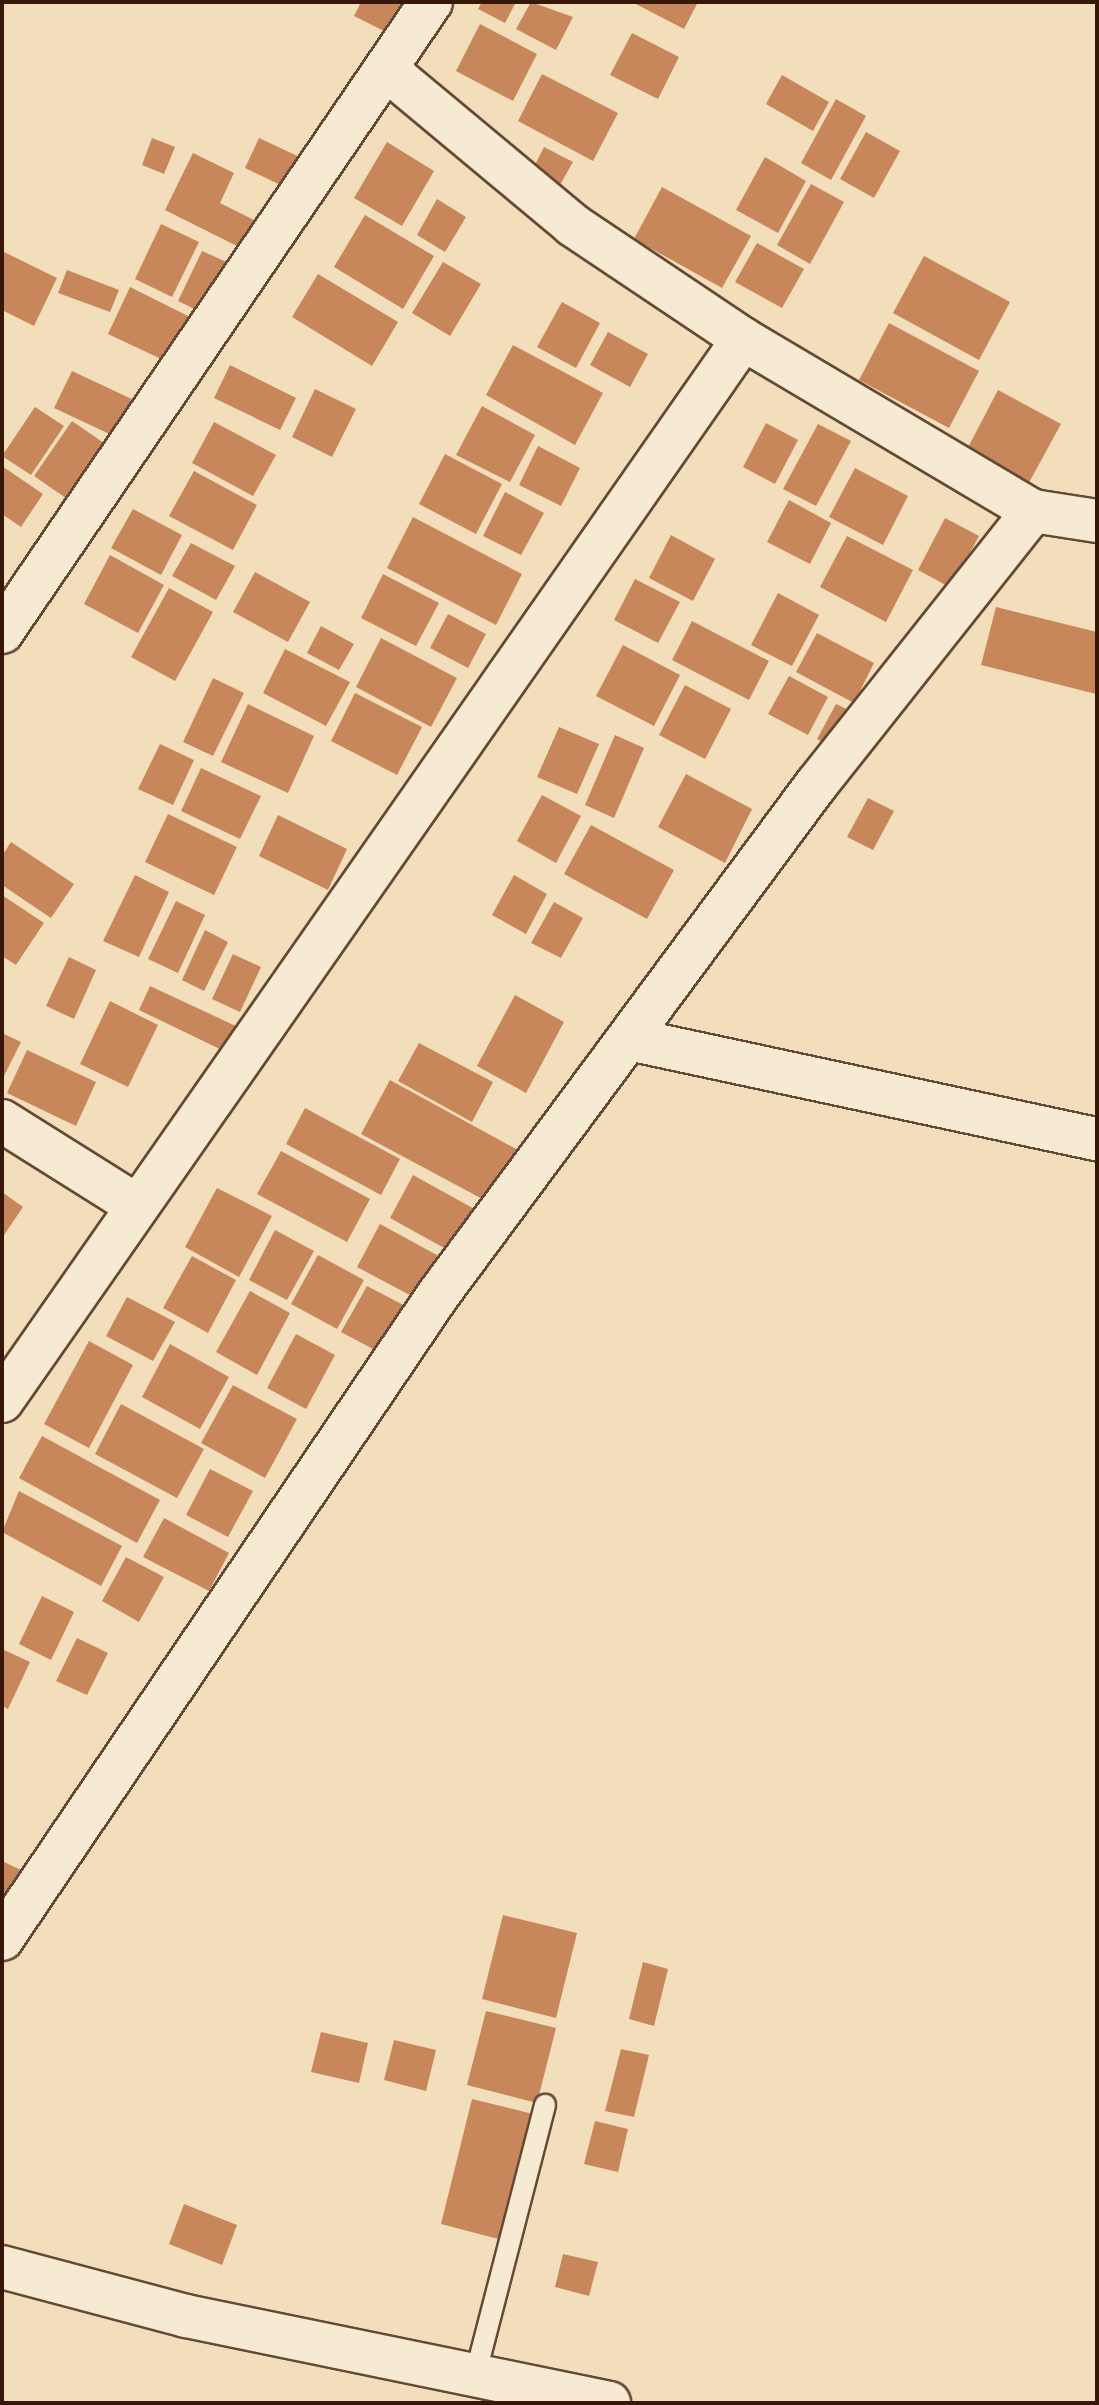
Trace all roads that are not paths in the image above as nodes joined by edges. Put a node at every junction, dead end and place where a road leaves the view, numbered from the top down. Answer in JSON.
{"nodes":[{"id":1,"x":431,"y":2,"type":"edge"},
{"id":2,"x":387,"y":70,"type":"junction"},
{"id":3,"x":743,"y":339,"type":"junction"},
{"id":4,"x":1033,"y":511,"type":"junction"},
{"id":5,"x":1097,"y":521,"type":"edge"},
{"id":6,"x":2,"y":632,"type":"edge"},
{"id":7,"x":629,"y":1039,"type":"junction"},
{"id":8,"x":2,"y":1121,"type":"edge"},
{"id":9,"x":1097,"y":1139,"type":"edge"},
{"id":10,"x":136,"y":1205,"type":"junction"},
{"id":11,"x":2,"y":1401,"type":"edge"},
{"id":12,"x":2,"y":1939,"type":"edge"},
{"id":13,"x":545,"y":2105,"type":"dead end"},
{"id":14,"x":2,"y":2267,"type":"edge"},
{"id":15,"x":476,"y":2372,"type":"junction"},
{"id":16,"x":609,"y":2403,"type":"edge"}],
"edges":[{"from":1,"to":2,"type":"street"},
{"from":2,"to":3,"type":"street"},
{"from":2,"to":6,"type":"street"},
{"from":3,"to":4,"type":"street"},
{"from":3,"to":10,"type":"street"},
{"from":4,"to":5,"type":"street"},
{"from":4,"to":7,"type":"street"},
{"from":7,"to":9,"type":"street"},
{"from":7,"to":12,"type":"street"},
{"from":8,"to":10,"type":"street"},
{"from":10,"to":11,"type":"street"},
{"from":13,"to":15,"type":"lane"},
{"from":14,"to":15,"type":"street"},
{"from":15,"to":16,"type":"street"}]}
